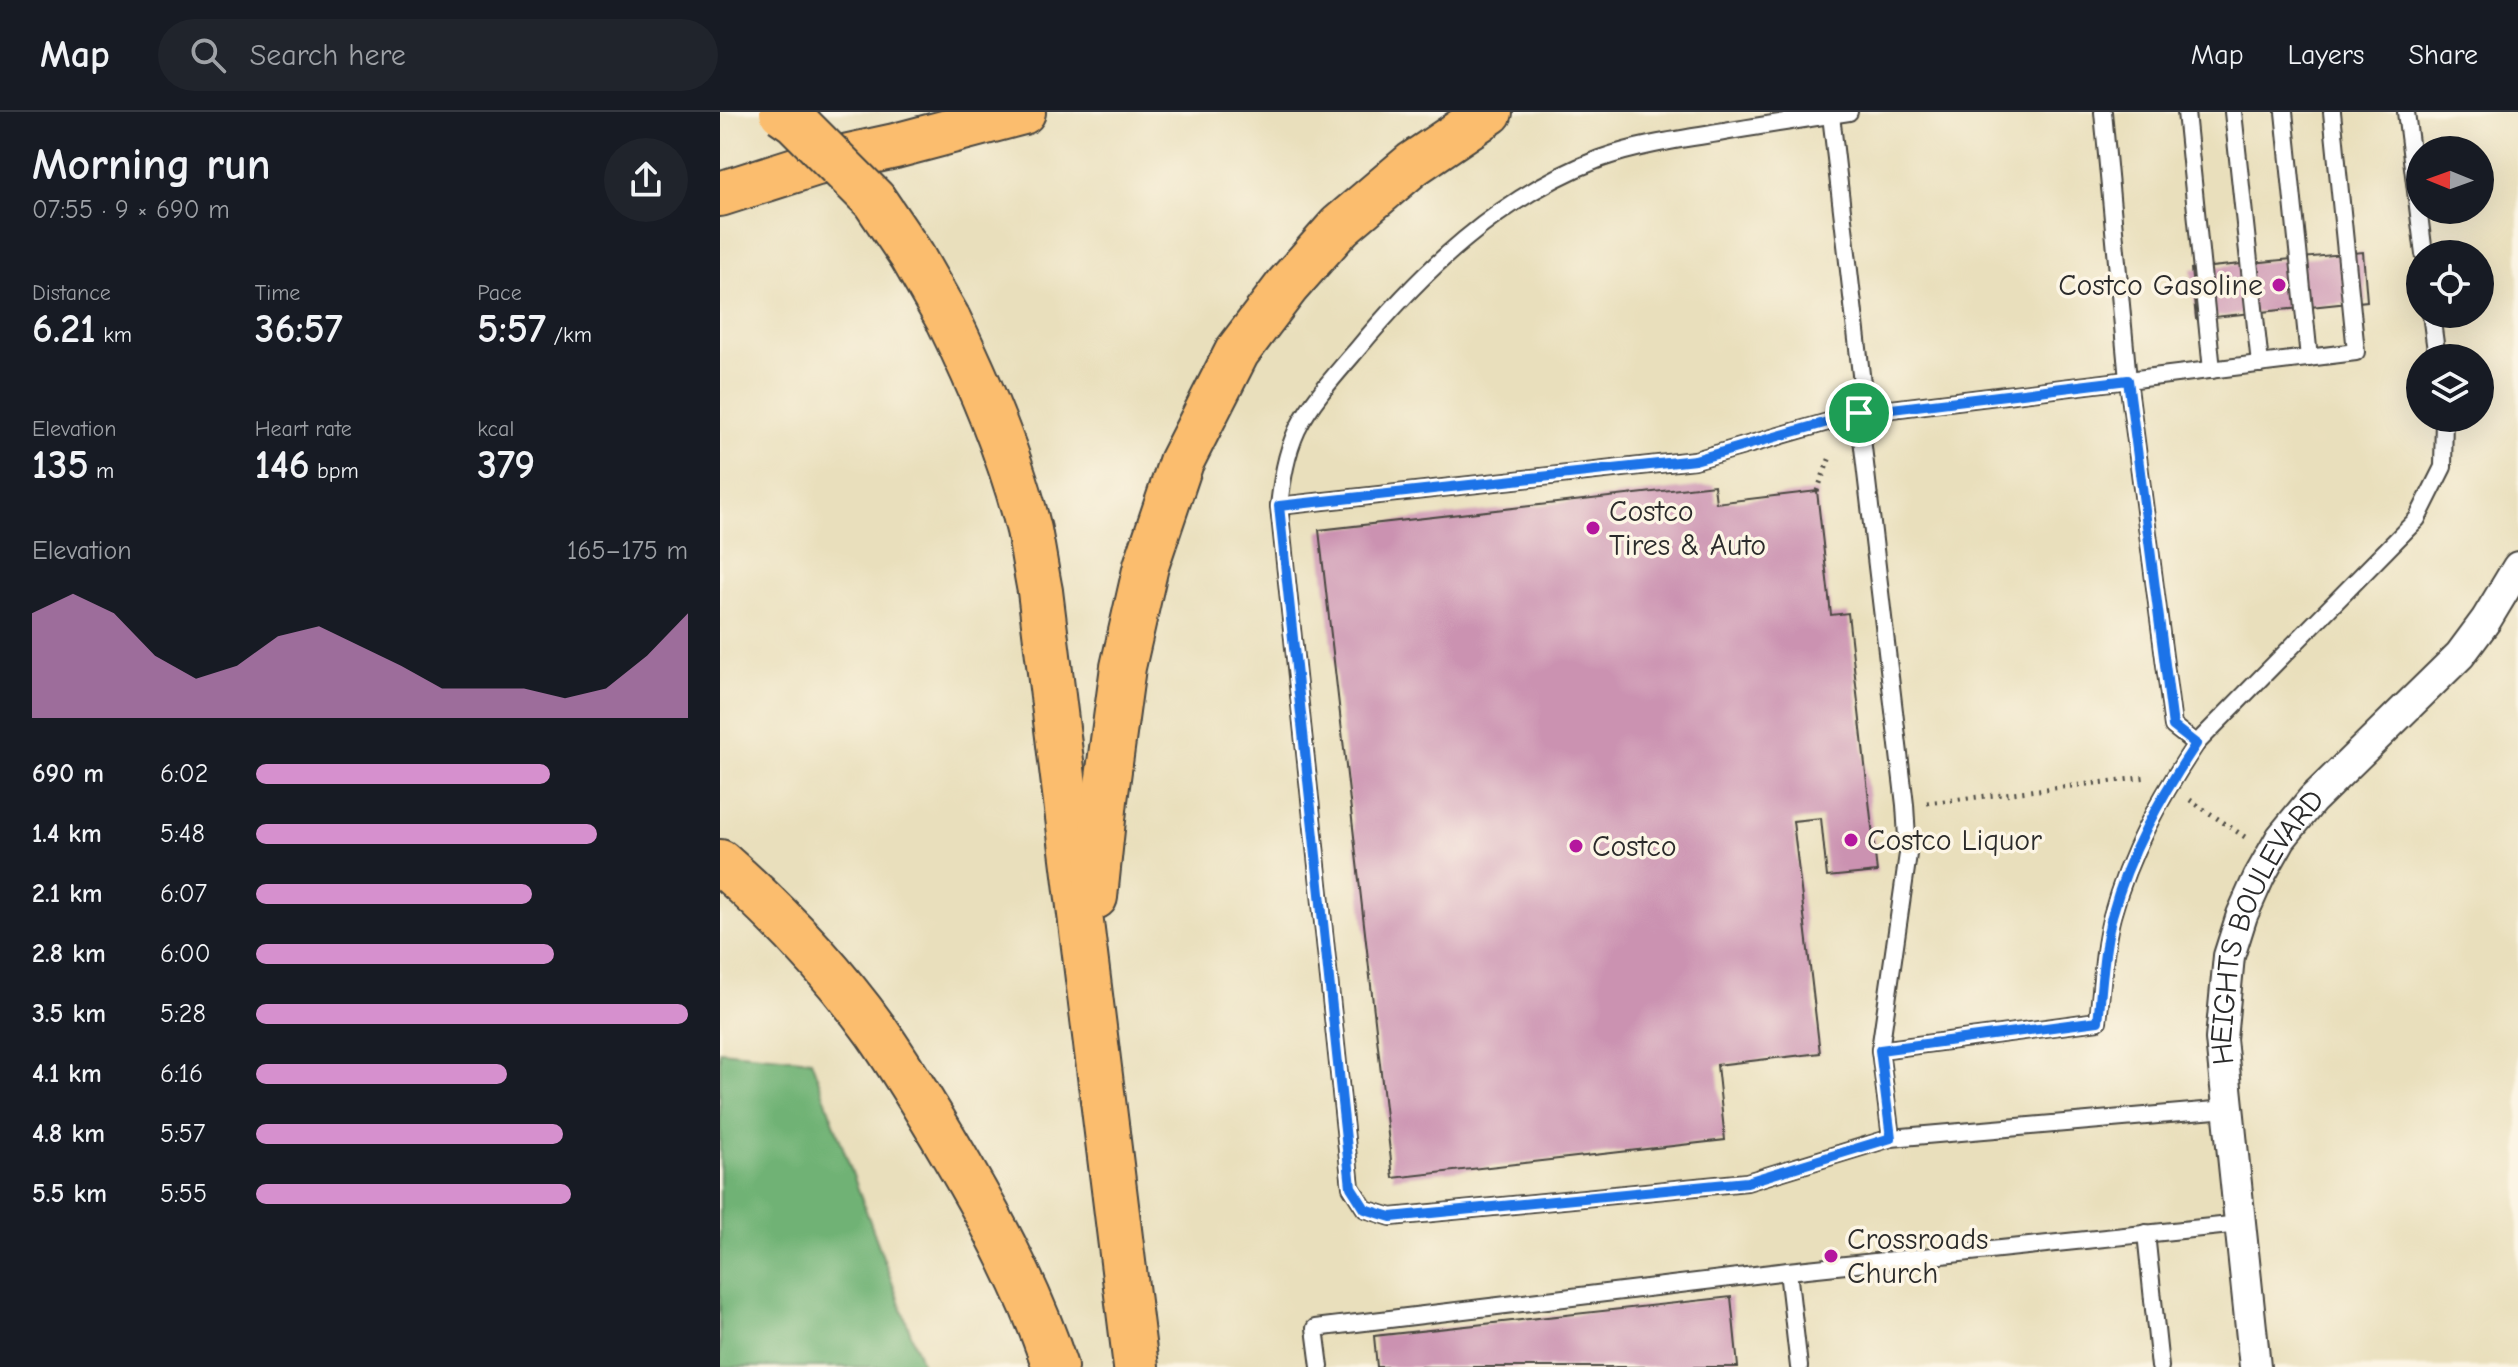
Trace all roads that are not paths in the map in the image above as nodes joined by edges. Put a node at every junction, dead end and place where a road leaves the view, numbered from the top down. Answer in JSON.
{"nodes":[{"id":1,"x":782,"y":112,"type":"edge"},
{"id":2,"x":1023,"y":112,"type":"edge"},
{"id":3,"x":1490,"y":112,"type":"edge"},
{"id":4,"x":1849,"y":112,"type":"edge"},
{"id":5,"x":2103,"y":112,"type":"edge"},
{"id":6,"x":2186,"y":112,"type":"edge"},
{"id":7,"x":2233,"y":112,"type":"edge"},
{"id":8,"x":2284,"y":112,"type":"edge"},
{"id":9,"x":2332,"y":112,"type":"edge"},
{"id":10,"x":2406,"y":112,"type":"edge"},
{"id":11,"x":1831,"y":115,"type":"junction"},
{"id":12,"x":720,"y":194,"type":"edge"},
{"id":13,"x":2422,"y":240,"type":"edge"},
{"id":14,"x":2309,"y":358,"type":"junction"},
{"id":15,"x":2260,"y":364,"type":"junction"},
{"id":16,"x":2212,"y":370,"type":"junction"},
{"id":17,"x":2128,"y":380,"type":"junction"},
{"id":18,"x":1859,"y":413,"type":"junction"},
{"id":19,"x":2444,"y":432,"type":"edge"},
{"id":20,"x":1279,"y":506,"type":"junction"},
{"id":21,"x":2518,"y":567,"type":"edge"},
{"id":22,"x":2196,"y":744,"type":"junction"},
{"id":23,"x":720,"y":862,"type":"edge"},
{"id":24,"x":1087,"y":975,"type":"junction"},
{"id":25,"x":1880,"y":1050,"type":"junction"},
{"id":26,"x":2227,"y":1109,"type":"junction"},
{"id":27,"x":1891,"y":1138,"type":"junction"},
{"id":28,"x":2240,"y":1224,"type":"junction"},
{"id":29,"x":2146,"y":1233,"type":"junction"},
{"id":30,"x":1788,"y":1271,"type":"junction"},
{"id":31,"x":1055,"y":1367,"type":"edge"},
{"id":32,"x":1136,"y":1367,"type":"edge"},
{"id":33,"x":1320,"y":1367,"type":"edge"},
{"id":34,"x":1799,"y":1367,"type":"edge"},
{"id":35,"x":2160,"y":1367,"type":"edge"},
{"id":36,"x":2255,"y":1367,"type":"edge"}],
"edges":[{"from":1,"to":24,"type":"highway","bridge":true},
{"from":2,"to":12,"type":"highway"},
{"from":3,"to":24,"type":"highway"},
{"from":4,"to":11,"type":"lane"},
{"from":5,"to":17,"type":"lane"},
{"from":6,"to":16,"type":"lane"},
{"from":7,"to":15,"type":"lane"},
{"from":8,"to":14,"type":"lane"},
{"from":9,"to":14,"type":"lane"},
{"from":10,"to":13,"type":"lane"},
{"from":11,"to":18,"type":"lane"},
{"from":11,"to":20,"type":"lane"},
{"from":14,"to":15,"type":"lane"},
{"from":15,"to":16,"type":"lane"},
{"from":16,"to":17,"type":"lane"},
{"from":17,"to":18,"type":"lane"},
{"from":17,"to":22,"type":"lane"},
{"from":18,"to":20,"type":"lane"},
{"from":18,"to":25,"type":"lane"},
{"from":19,"to":22,"type":"lane"},
{"from":20,"to":27,"type":"lane"},
{"from":21,"to":26,"type":"street","name":"HEIGHTS BOULEVARD"},
{"from":22,"to":25,"type":"lane"},
{"from":23,"to":31,"type":"highway"},
{"from":24,"to":32,"type":"highway"},
{"from":25,"to":27,"type":"lane"},
{"from":26,"to":27,"type":"lane"},
{"from":26,"to":28,"type":"street","name":"HEIGHTS BOULEVARD"},
{"from":28,"to":29,"type":"lane"},
{"from":28,"to":36,"type":"street","name":"HEIGHTS BOULEVARD"},
{"from":29,"to":30,"type":"lane"},
{"from":29,"to":35,"type":"lane"},
{"from":30,"to":33,"type":"lane"},
{"from":30,"to":34,"type":"lane"}]}
